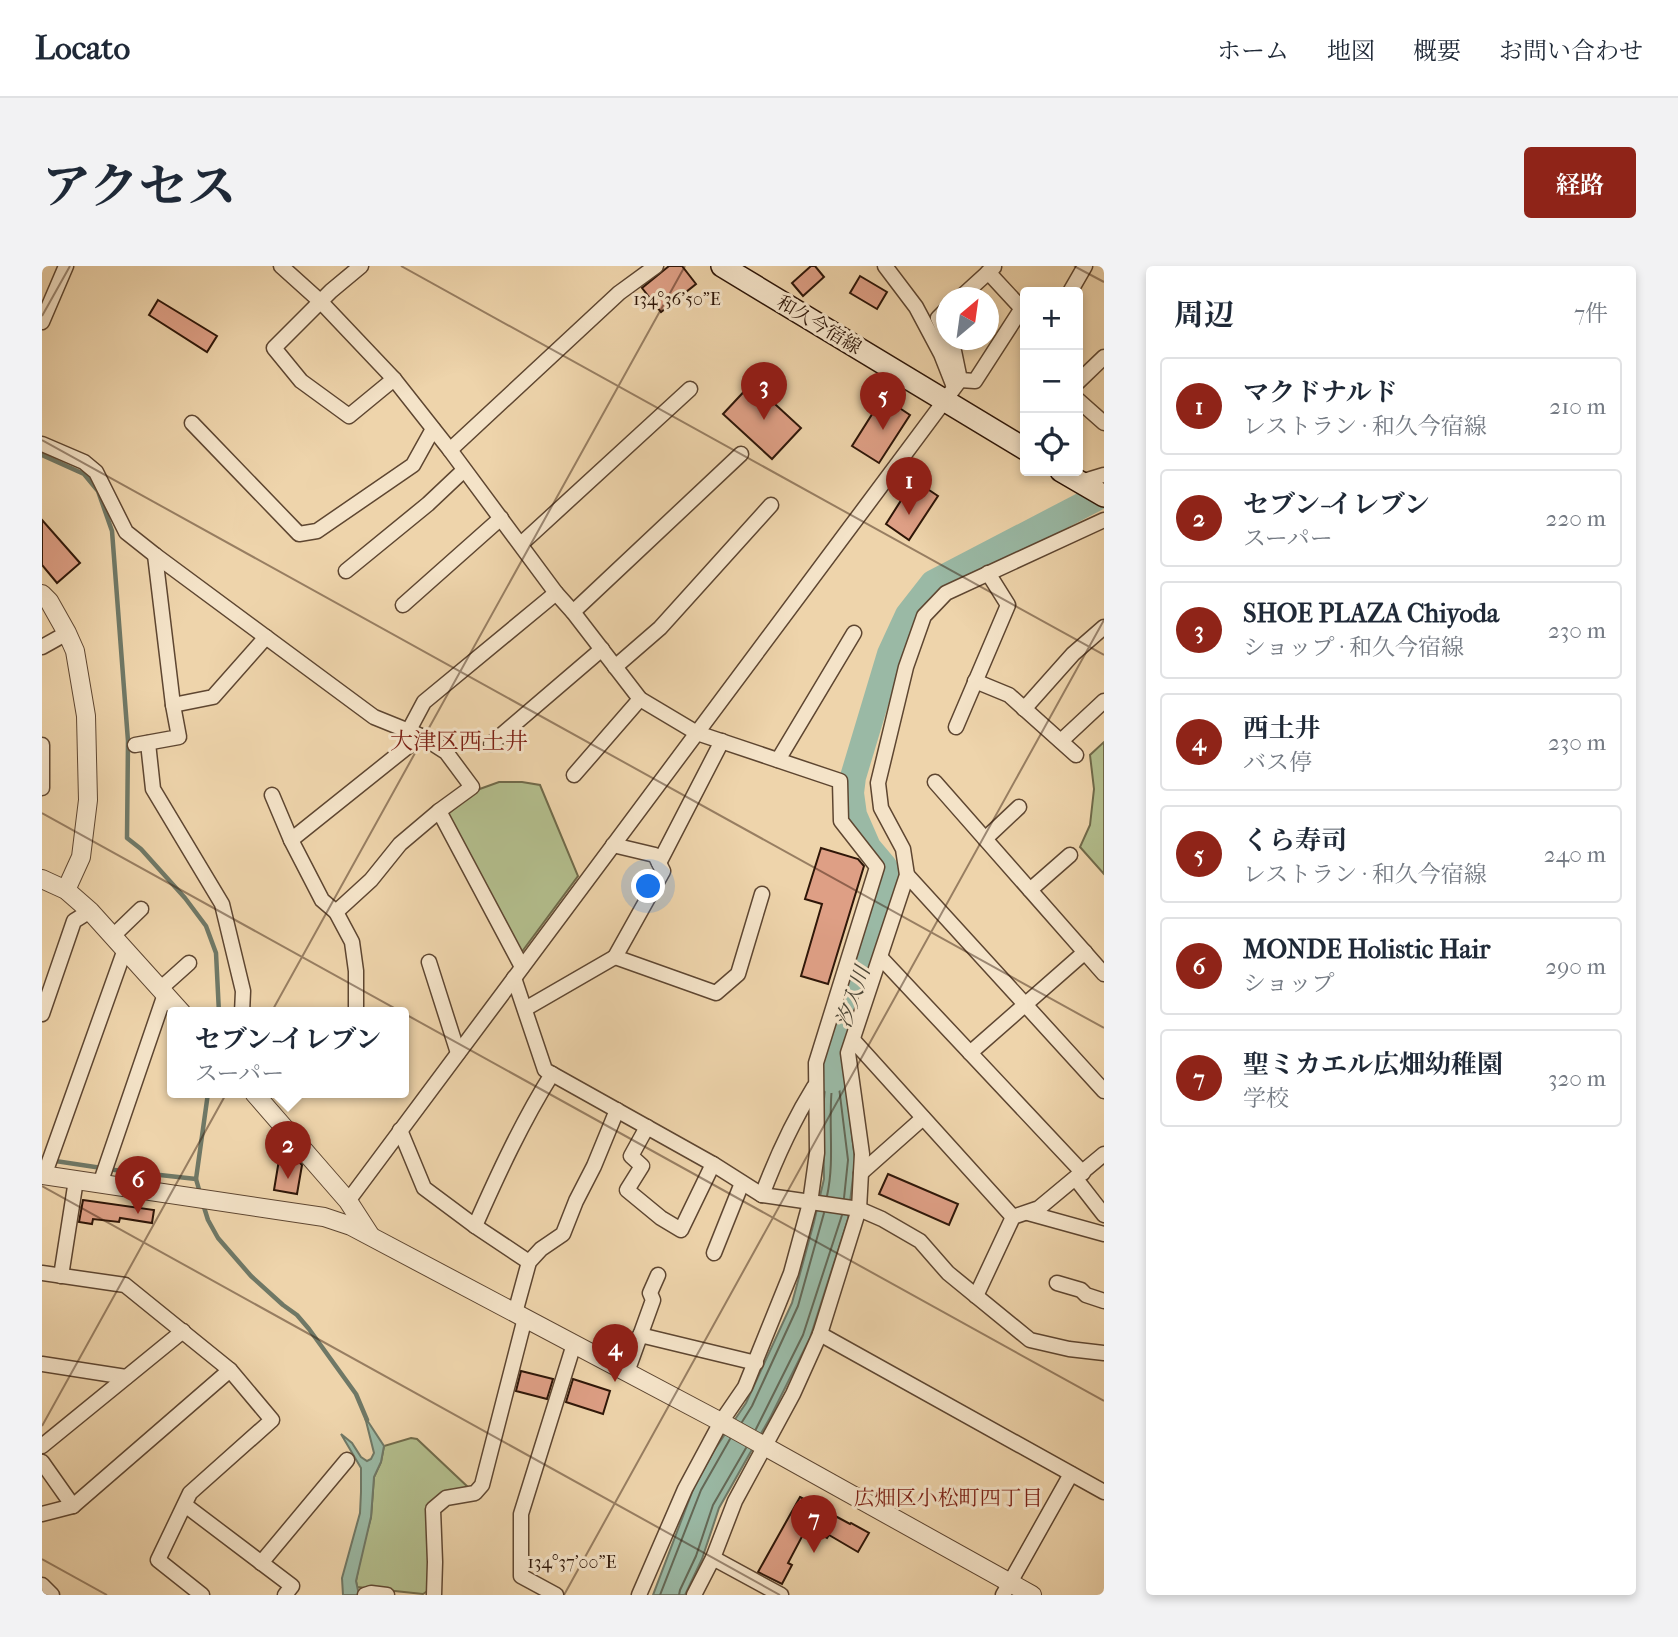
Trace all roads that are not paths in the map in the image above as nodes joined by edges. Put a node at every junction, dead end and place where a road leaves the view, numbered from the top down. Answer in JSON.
{"nodes":[{"id":1,"x":66,"y":266,"type":"edge"},
{"id":2,"x":281,"y":266,"type":"edge"},
{"id":3,"x":361,"y":266,"type":"edge"},
{"id":4,"x":656,"y":266,"type":"edge"},
{"id":5,"x":722,"y":266,"type":"edge"},
{"id":6,"x":885,"y":266,"type":"edge"},
{"id":7,"x":1085,"y":266,"type":"edge"},
{"id":8,"x":992,"y":269,"type":"edge"},
{"id":9,"x":972,"y":287,"type":"edge"},
{"id":10,"x":1073,"y":287,"type":"edge"},
{"id":11,"x":321,"y":303,"type":"junction"},
{"id":12,"x":1020,"y":306,"type":"edge"},
{"id":13,"x":1020,"y":314,"type":"edge"},
{"id":14,"x":42,"y":322,"type":"edge"},
{"id":15,"x":953,"y":350,"type":"edge"},
{"id":16,"x":1104,"y":357,"type":"edge"},
{"id":17,"x":1083,"y":377,"type":"edge"},
{"id":18,"x":394,"y":379,"type":"junction"},
{"id":19,"x":690,"y":389,"type":"dead end"},
{"id":20,"x":953,"y":390,"type":"junction"},
{"id":21,"x":1083,"y":404,"type":"edge"},
{"id":22,"x":191,"y":423,"type":"dead end"},
{"id":23,"x":1104,"y":423,"type":"edge"},
{"id":24,"x":433,"y":429,"type":"junction"},
{"id":25,"x":42,"y":443,"type":"edge"},
{"id":26,"x":1020,"y":445,"type":"edge"},
{"id":27,"x":450,"y":450,"type":"junction"},
{"id":28,"x":741,"y":454,"type":"dead end"},
{"id":29,"x":464,"y":470,"type":"junction"},
{"id":30,"x":1073,"y":476,"type":"edge"},
{"id":31,"x":1095,"y":485,"type":"edge"},
{"id":32,"x":772,"y":505,"type":"dead end"},
{"id":33,"x":501,"y":518,"type":"junction"},
{"id":34,"x":1104,"y":520,"type":"edge"},
{"id":35,"x":521,"y":544,"type":"junction"},
{"id":36,"x":155,"y":555,"type":"junction"},
{"id":37,"x":346,"y":571,"type":"dead end"},
{"id":38,"x":988,"y":573,"type":"junction"},
{"id":39,"x":556,"y":593,"type":"junction"},
{"id":40,"x":42,"y":594,"type":"edge"},
{"id":41,"x":403,"y":605,"type":"dead end"},
{"id":42,"x":573,"y":612,"type":"junction"},
{"id":43,"x":1104,"y":626,"type":"edge"},
{"id":44,"x":67,"y":633,"type":"junction"},
{"id":45,"x":855,"y":633,"type":"dead end"},
{"id":46,"x":266,"y":637,"type":"junction"},
{"id":47,"x":42,"y":647,"type":"edge"},
{"id":48,"x":602,"y":649,"type":"junction"},
{"id":49,"x":615,"y":667,"type":"junction"},
{"id":50,"x":975,"y":681,"type":"junction"},
{"id":51,"x":640,"y":699,"type":"junction"},
{"id":52,"x":1104,"y":701,"type":"edge"},
{"id":53,"x":173,"y":705,"type":"junction"},
{"id":54,"x":1024,"y":709,"type":"junction"},
{"id":55,"x":956,"y":727,"type":"dead end"},
{"id":56,"x":697,"y":733,"type":"junction"},
{"id":57,"x":414,"y":734,"type":"junction"},
{"id":58,"x":722,"y":741,"type":"junction"},
{"id":59,"x":1061,"y":741,"type":"junction"},
{"id":60,"x":491,"y":744,"type":"dead end"},
{"id":61,"x":42,"y":745,"type":"edge"},
{"id":62,"x":1076,"y":755,"type":"dead end"},
{"id":63,"x":778,"y":760,"type":"junction"},
{"id":64,"x":42,"y":764,"type":"edge"},
{"id":65,"x":574,"y":775,"type":"dead end"},
{"id":66,"x":935,"y":782,"type":"dead end"},
{"id":67,"x":42,"y":788,"type":"edge"},
{"id":68,"x":272,"y":795,"type":"dead end"},
{"id":69,"x":1019,"y":807,"type":"dead end"},
{"id":70,"x":439,"y":811,"type":"junction"},
{"id":71,"x":985,"y":839,"type":"junction"},
{"id":72,"x":290,"y":840,"type":"junction"},
{"id":73,"x":613,"y":845,"type":"junction"},
{"id":74,"x":1070,"y":855,"type":"dead end"},
{"id":75,"x":659,"y":863,"type":"junction"},
{"id":76,"x":907,"y":875,"type":"junction"},
{"id":77,"x":42,"y":879,"type":"edge"},
{"id":78,"x":66,"y":890,"type":"junction"},
{"id":79,"x":1030,"y":890,"type":"junction"},
{"id":80,"x":762,"y":894,"type":"dead end"},
{"id":81,"x":141,"y":909,"type":"dead end"},
{"id":82,"x":90,"y":911,"type":"junction"},
{"id":83,"x":336,"y":912,"type":"junction"},
{"id":84,"x":119,"y":942,"type":"junction"},
{"id":85,"x":1085,"y":952,"type":"junction"},
{"id":86,"x":615,"y":957,"type":"junction"},
{"id":87,"x":881,"y":958,"type":"junction"},
{"id":88,"x":429,"y":962,"type":"dead end"},
{"id":89,"x":189,"y":963,"type":"dead end"},
{"id":90,"x":518,"y":973,"type":"junction"},
{"id":91,"x":1104,"y":974,"type":"edge"},
{"id":92,"x":162,"y":992,"type":"junction"},
{"id":93,"x":1024,"y":1004,"type":"junction"},
{"id":94,"x":176,"y":1007,"type":"edge"},
{"id":95,"x":242,"y":1007,"type":"edge"},
{"id":96,"x":356,"y":1007,"type":"edge"},
{"id":97,"x":525,"y":1009,"type":"junction"},
{"id":98,"x":42,"y":1014,"type":"edge"},
{"id":99,"x":853,"y":1040,"type":"junction"},
{"id":100,"x":458,"y":1053,"type":"junction"},
{"id":101,"x":970,"y":1053,"type":"junction"},
{"id":102,"x":552,"y":1073,"type":"junction"},
{"id":103,"x":815,"y":1086,"type":"junction"},
{"id":104,"x":1104,"y":1091,"type":"edge"},
{"id":105,"x":258,"y":1098,"type":"edge"},
{"id":106,"x":618,"y":1110,"type":"junction"},
{"id":107,"x":923,"y":1118,"type":"junction"},
{"id":108,"x":647,"y":1127,"type":"junction"},
{"id":109,"x":400,"y":1130,"type":"junction"},
{"id":110,"x":1104,"y":1154,"type":"edge"},
{"id":111,"x":713,"y":1164,"type":"junction"},
{"id":112,"x":46,"y":1166,"type":"edge"},
{"id":113,"x":104,"y":1172,"type":"junction"},
{"id":114,"x":861,"y":1173,"type":"junction"},
{"id":115,"x":1079,"y":1176,"type":"junction"},
{"id":116,"x":76,"y":1180,"type":"junction"},
{"id":117,"x":742,"y":1183,"type":"junction"},
{"id":118,"x":762,"y":1195,"type":"junction"},
{"id":119,"x":348,"y":1201,"type":"junction"},
{"id":120,"x":810,"y":1203,"type":"junction"},
{"id":121,"x":859,"y":1209,"type":"junction"},
{"id":122,"x":1028,"y":1213,"type":"junction"},
{"id":123,"x":1104,"y":1215,"type":"edge"},
{"id":124,"x":1013,"y":1217,"type":"junction"},
{"id":125,"x":475,"y":1226,"type":"junction"},
{"id":126,"x":1104,"y":1234,"type":"edge"},
{"id":127,"x":370,"y":1235,"type":"junction"},
{"id":128,"x":715,"y":1253,"type":"dead end"},
{"id":129,"x":529,"y":1262,"type":"junction"},
{"id":130,"x":42,"y":1273,"type":"edge"},
{"id":131,"x":658,"y":1275,"type":"dead end"},
{"id":132,"x":61,"y":1276,"type":"junction"},
{"id":133,"x":1057,"y":1283,"type":"dead end"},
{"id":134,"x":976,"y":1296,"type":"junction"},
{"id":135,"x":1104,"y":1301,"type":"edge"},
{"id":136,"x":520,"y":1316,"type":"junction"},
{"id":137,"x":183,"y":1331,"type":"junction"},
{"id":138,"x":820,"y":1334,"type":"junction"},
{"id":139,"x":640,"y":1335,"type":"junction"},
{"id":140,"x":574,"y":1344,"type":"junction"},
{"id":141,"x":1104,"y":1353,"type":"edge"},
{"id":142,"x":755,"y":1363,"type":"junction"},
{"id":143,"x":42,"y":1364,"type":"edge"},
{"id":144,"x":230,"y":1370,"type":"junction"},
{"id":145,"x":627,"y":1372,"type":"junction"},
{"id":146,"x":126,"y":1377,"type":"junction"},
{"id":147,"x":721,"y":1422,"type":"junction"},
{"id":148,"x":42,"y":1446,"type":"edge"},
{"id":149,"x":764,"y":1446,"type":"junction"},
{"id":150,"x":347,"y":1460,"type":"dead end"},
{"id":151,"x":42,"y":1462,"type":"edge"},
{"id":152,"x":1071,"y":1474,"type":"junction"},
{"id":153,"x":1104,"y":1492,"type":"edge"},
{"id":154,"x":185,"y":1505,"type":"junction"},
{"id":155,"x":73,"y":1506,"type":"junction"},
{"id":156,"x":42,"y":1514,"type":"edge"},
{"id":157,"x":713,"y":1558,"type":"junction"},
{"id":158,"x":261,"y":1563,"type":"junction"},
{"id":159,"x":42,"y":1586,"type":"edge"},
{"id":160,"x":1007,"y":1589,"type":"edge"},
{"id":161,"x":368,"y":1594,"type":"edge"},
{"id":162,"x":52,"y":1595,"type":"edge"},
{"id":163,"x":202,"y":1595,"type":"edge"},
{"id":164,"x":285,"y":1595,"type":"edge"},
{"id":165,"x":387,"y":1595,"type":"edge"},
{"id":166,"x":434,"y":1595,"type":"edge"},
{"id":167,"x":555,"y":1595,"type":"edge"},
{"id":168,"x":639,"y":1595,"type":"edge"},
{"id":169,"x":694,"y":1595,"type":"edge"},
{"id":170,"x":781,"y":1595,"type":"edge"},
{"id":171,"x":1032,"y":1595,"type":"edge"}],
"edges":[{"from":1,"to":14,"type":"street"},
{"from":2,"to":11,"type":"street"},
{"from":3,"to":11,"type":"street"},
{"from":4,"to":27,"type":"street"},
{"from":5,"to":20,"type":"main road","name":"和久今宿線"},
{"from":6,"to":20,"type":"street"},
{"from":7,"to":10,"type":"street"},
{"from":8,"to":9,"type":"street"},
{"from":8,"to":12,"type":"street"},
{"from":11,"to":18,"type":"street"},
{"from":11,"to":18,"type":"street"},
{"from":13,"to":20,"type":"street"},
{"from":15,"to":20,"type":"street"},
{"from":16,"to":17,"type":"street"},
{"from":18,"to":24,"type":"street"},
{"from":19,"to":35,"type":"street"},
{"from":20,"to":26,"type":"main road","name":"和久今宿線"},
{"from":20,"to":56,"type":"street"},
{"from":21,"to":23,"type":"street"},
{"from":22,"to":24,"type":"street"},
{"from":24,"to":27,"type":"street"},
{"from":25,"to":36,"type":"street"},
{"from":27,"to":29,"type":"street"},
{"from":28,"to":42,"type":"street"},
{"from":29,"to":33,"type":"street"},
{"from":29,"to":37,"type":"street"},
{"from":30,"to":31,"type":"main road"},
{"from":32,"to":49,"type":"street"},
{"from":33,"to":35,"type":"street"},
{"from":33,"to":41,"type":"street"},
{"from":34,"to":38,"type":"street"},
{"from":35,"to":39,"type":"street"},
{"from":36,"to":46,"type":"street"},
{"from":36,"to":53,"type":"street"},
{"from":38,"to":50,"type":"street"},
{"from":38,"to":76,"type":"street"},
{"from":39,"to":42,"type":"street"},
{"from":39,"to":57,"type":"street"},
{"from":40,"to":44,"type":"street"},
{"from":42,"to":48,"type":"street"},
{"from":43,"to":54,"type":"street"},
{"from":44,"to":47,"type":"street"},
{"from":44,"to":78,"type":"street"},
{"from":45,"to":63,"type":"street"},
{"from":46,"to":53,"type":"street"},
{"from":46,"to":57,"type":"street"},
{"from":48,"to":49,"type":"street"},
{"from":48,"to":60,"type":"street"},
{"from":49,"to":51,"type":"street"},
{"from":50,"to":54,"type":"street"},
{"from":50,"to":55,"type":"street"},
{"from":51,"to":56,"type":"street"},
{"from":51,"to":65,"type":"street"},
{"from":52,"to":59,"type":"street"},
{"from":53,"to":95,"type":"street"},
{"from":54,"to":59,"type":"street"},
{"from":56,"to":58,"type":"street"},
{"from":56,"to":73,"type":"street"},
{"from":57,"to":70,"type":"street"},
{"from":57,"to":72,"type":"street"},
{"from":58,"to":63,"type":"street"},
{"from":58,"to":75,"type":"street"},
{"from":59,"to":62,"type":"street"},
{"from":61,"to":64,"type":"street"},
{"from":63,"to":103,"type":"street"},
{"from":64,"to":67,"type":"street"},
{"from":66,"to":71,"type":"street"},
{"from":68,"to":72,"type":"street"},
{"from":69,"to":71,"type":"street"},
{"from":70,"to":83,"type":"street"},
{"from":70,"to":90,"type":"street"},
{"from":71,"to":79,"type":"street"},
{"from":72,"to":83,"type":"street"},
{"from":73,"to":75,"type":"street"},
{"from":73,"to":90,"type":"street"},
{"from":74,"to":79,"type":"street"},
{"from":75,"to":86,"type":"street"},
{"from":76,"to":87,"type":"street"},
{"from":76,"to":93,"type":"street"},
{"from":77,"to":78,"type":"street"},
{"from":78,"to":82,"type":"street"},
{"from":79,"to":85,"type":"street"},
{"from":80,"to":86,"type":"street"},
{"from":81,"to":84,"type":"street"},
{"from":82,"to":84,"type":"street"},
{"from":82,"to":98,"type":"street"},
{"from":83,"to":96,"type":"street"},
{"from":84,"to":92,"type":"street"},
{"from":84,"to":112,"type":"street"},
{"from":85,"to":91,"type":"street"},
{"from":85,"to":93,"type":"street"},
{"from":86,"to":97,"type":"street"},
{"from":87,"to":99,"type":"street"},
{"from":87,"to":101,"type":"street"},
{"from":88,"to":100,"type":"street"},
{"from":89,"to":92,"type":"street"},
{"from":90,"to":97,"type":"street"},
{"from":90,"to":100,"type":"street"},
{"from":92,"to":94,"type":"street"},
{"from":92,"to":113,"type":"street"},
{"from":93,"to":101,"type":"street"},
{"from":93,"to":104,"type":"street"},
{"from":97,"to":102,"type":"street"},
{"from":99,"to":107,"type":"street"},
{"from":99,"to":114,"type":"street"},
{"from":100,"to":109,"type":"street"},
{"from":101,"to":115,"type":"street"},
{"from":102,"to":106,"type":"street"},
{"from":102,"to":125,"type":"street"},
{"from":103,"to":118,"type":"street"},
{"from":103,"to":120,"type":"street"},
{"from":105,"to":119,"type":"street"},
{"from":106,"to":108,"type":"street"},
{"from":106,"to":129,"type":"street"},
{"from":107,"to":114,"type":"street"},
{"from":107,"to":124,"type":"street"},
{"from":108,"to":111,"type":"street"},
{"from":108,"to":111,"type":"street"},
{"from":109,"to":119,"type":"street"},
{"from":109,"to":125,"type":"street"},
{"from":110,"to":115,"type":"street"},
{"from":111,"to":117,"type":"street"},
{"from":112,"to":116,"type":"street"},
{"from":113,"to":116,"type":"street"},
{"from":113,"to":127,"type":"street"},
{"from":114,"to":121,"type":"street"},
{"from":115,"to":122,"type":"street"},
{"from":115,"to":123,"type":"street"},
{"from":116,"to":132,"type":"street"},
{"from":117,"to":118,"type":"street"},
{"from":117,"to":128,"type":"street"},
{"from":118,"to":120,"type":"street"},
{"from":119,"to":127,"type":"street"},
{"from":120,"to":121,"type":"street"},
{"from":120,"to":142,"type":"street"},
{"from":121,"to":134,"type":"street"},
{"from":121,"to":138,"type":"street"},
{"from":122,"to":124,"type":"street"},
{"from":122,"to":126,"type":"street"},
{"from":124,"to":134,"type":"street"},
{"from":125,"to":129,"type":"street"},
{"from":127,"to":136,"type":"street"},
{"from":129,"to":136,"type":"street"},
{"from":130,"to":132,"type":"street"},
{"from":131,"to":139,"type":"street"},
{"from":132,"to":137,"type":"street"},
{"from":133,"to":135,"type":"street"},
{"from":134,"to":141,"type":"street"},
{"from":136,"to":140,"type":"street"},
{"from":136,"to":166,"type":"street"},
{"from":137,"to":144,"type":"street"},
{"from":137,"to":146,"type":"street"},
{"from":138,"to":149,"type":"street"},
{"from":138,"to":152,"type":"street"},
{"from":139,"to":142,"type":"street"},
{"from":139,"to":145,"type":"street"},
{"from":140,"to":145,"type":"street"},
{"from":140,"to":167,"type":"street"},
{"from":142,"to":147,"type":"street"},
{"from":143,"to":146,"type":"street"},
{"from":144,"to":154,"type":"street"},
{"from":144,"to":155,"type":"street"},
{"from":145,"to":147,"type":"street"},
{"from":146,"to":148,"type":"street"},
{"from":147,"to":149,"type":"street"},
{"from":147,"to":168,"type":"street"},
{"from":149,"to":157,"type":"street"},
{"from":149,"to":160,"type":"street"},
{"from":150,"to":158,"type":"street"},
{"from":151,"to":155,"type":"street"},
{"from":152,"to":153,"type":"street"},
{"from":152,"to":160,"type":"street"},
{"from":154,"to":158,"type":"street"},
{"from":154,"to":163,"type":"street"},
{"from":155,"to":156,"type":"street"},
{"from":157,"to":169,"type":"street"},
{"from":157,"to":170,"type":"street"},
{"from":158,"to":164,"type":"street"},
{"from":159,"to":162,"type":"street"},
{"from":160,"to":171,"type":"street"},
{"from":161,"to":165,"type":"street"}]}
